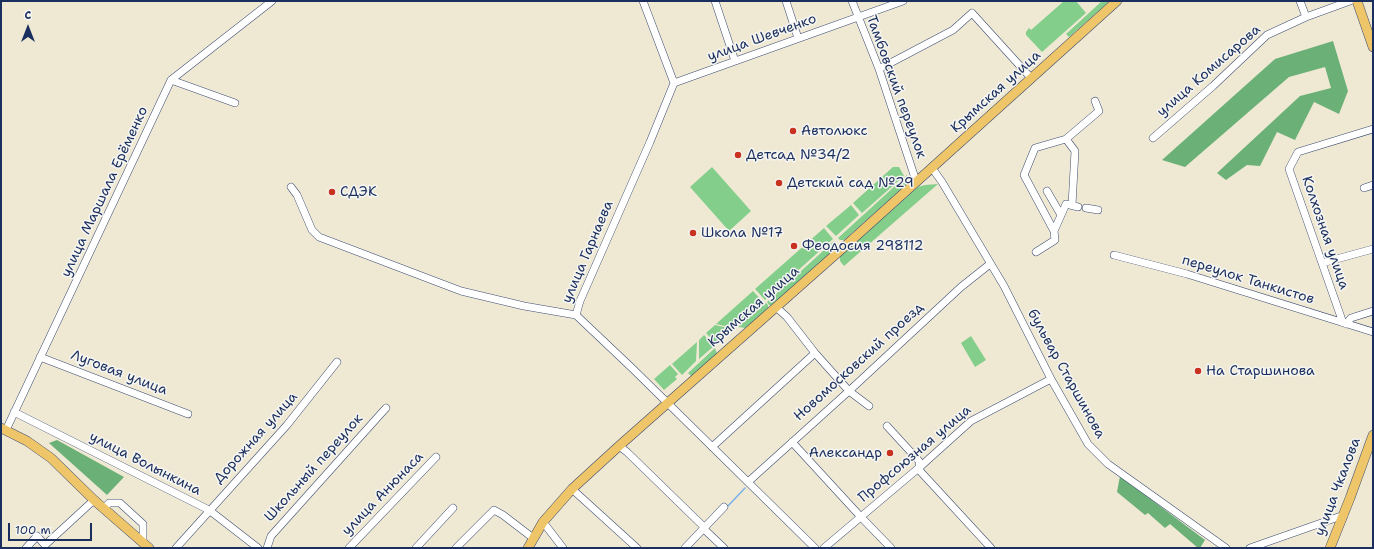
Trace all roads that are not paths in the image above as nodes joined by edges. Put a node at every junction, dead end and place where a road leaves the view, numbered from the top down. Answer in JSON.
{"nodes":[{"id":1,"x":272,"y":1,"type":"edge"},
{"id":2,"x":644,"y":1,"type":"edge"},
{"id":3,"x":714,"y":1,"type":"edge"},
{"id":4,"x":786,"y":1,"type":"edge"},
{"id":5,"x":852,"y":1,"type":"edge"},
{"id":6,"x":903,"y":1,"type":"edge"},
{"id":7,"x":1117,"y":1,"type":"edge"},
{"id":8,"x":1300,"y":1,"type":"edge"},
{"id":9,"x":1350,"y":1,"type":"edge"},
{"id":10,"x":1357,"y":1,"type":"edge"},
{"id":11,"x":858,"y":17,"type":"junction"},
{"id":12,"x":1306,"y":17,"type":"junction"},
{"id":13,"x":798,"y":38,"type":"junction"},
{"id":14,"x":1373,"y":47,"type":"edge"},
{"id":15,"x":735,"y":61,"type":"junction"},
{"id":16,"x":879,"y":69,"type":"junction"},
{"id":17,"x":1031,"y":78,"type":"junction"},
{"id":18,"x":171,"y":80,"type":"junction"},
{"id":19,"x":674,"y":83,"type":"junction"},
{"id":20,"x":1095,"y":100,"type":"dead end"},
{"id":21,"x":236,"y":103,"type":"dead end"},
{"id":22,"x":1373,"y":128,"type":"edge"},
{"id":23,"x":1153,"y":138,"type":"dead end"},
{"id":24,"x":1066,"y":139,"type":"junction"},
{"id":25,"x":932,"y":168,"type":"junction"},
{"id":26,"x":916,"y":181,"type":"junction"},
{"id":27,"x":1373,"y":185,"type":"edge"},
{"id":28,"x":291,"y":187,"type":"dead end"},
{"id":29,"x":1364,"y":188,"type":"dead end"},
{"id":30,"x":1047,"y":191,"type":"dead end"},
{"id":31,"x":1086,"y":208,"type":"dead end"},
{"id":32,"x":1098,"y":210,"type":"dead end"},
{"id":33,"x":1061,"y":215,"type":"junction"},
{"id":34,"x":1054,"y":231,"type":"junction"},
{"id":35,"x":1373,"y":249,"type":"edge"},
{"id":36,"x":1036,"y":252,"type":"dead end"},
{"id":37,"x":1114,"y":255,"type":"dead end"},
{"id":38,"x":1322,"y":263,"type":"junction"},
{"id":39,"x":990,"y":264,"type":"junction"},
{"id":40,"x":776,"y":306,"type":"junction"},
{"id":41,"x":1373,"y":311,"type":"edge"},
{"id":42,"x":576,"y":315,"type":"junction"},
{"id":43,"x":1345,"y":324,"type":"junction"},
{"id":44,"x":1373,"y":332,"type":"edge"},
{"id":45,"x":815,"y":353,"type":"junction"},
{"id":46,"x":40,"y":357,"type":"junction"},
{"id":47,"x":338,"y":362,"type":"dead end"},
{"id":48,"x":1051,"y":379,"type":"junction"},
{"id":49,"x":849,"y":391,"type":"junction"},
{"id":50,"x":667,"y":402,"type":"junction"},
{"id":51,"x":869,"y":406,"type":"dead end"},
{"id":52,"x":386,"y":408,"type":"dead end"},
{"id":53,"x":14,"y":412,"type":"junction"},
{"id":54,"x":188,"y":414,"type":"dead end"},
{"id":55,"x":887,"y":426,"type":"dead end"},
{"id":56,"x":3,"y":429,"type":"edge"},
{"id":57,"x":1373,"y":435,"type":"edge"},
{"id":58,"x":792,"y":442,"type":"junction"},
{"id":59,"x":619,"y":446,"type":"junction"},
{"id":60,"x":712,"y":447,"type":"junction"},
{"id":61,"x":436,"y":457,"type":"dead end"},
{"id":62,"x":921,"y":466,"type":"junction"},
{"id":63,"x":748,"y":482,"type":"junction"},
{"id":64,"x":572,"y":489,"type":"junction"},
{"id":65,"x":94,"y":500,"type":"junction"},
{"id":66,"x":724,"y":507,"type":"dead end"},
{"id":67,"x":104,"y":508,"type":"junction"},
{"id":68,"x":453,"y":508,"type":"dead end"},
{"id":69,"x":209,"y":510,"type":"junction"},
{"id":70,"x":1344,"y":515,"type":"junction"},
{"id":71,"x":860,"y":516,"type":"junction"},
{"id":72,"x":543,"y":522,"type":"junction"},
{"id":73,"x":704,"y":527,"type":"junction"},
{"id":74,"x":533,"y":538,"type":"junction"},
{"id":75,"x":146,"y":545,"type":"edge"},
{"id":76,"x":26,"y":548,"type":"edge"},
{"id":77,"x":176,"y":548,"type":"edge"},
{"id":78,"x":258,"y":548,"type":"edge"},
{"id":79,"x":266,"y":548,"type":"edge"},
{"id":80,"x":349,"y":548,"type":"edge"},
{"id":81,"x":416,"y":548,"type":"edge"},
{"id":82,"x":456,"y":548,"type":"edge"},
{"id":83,"x":528,"y":548,"type":"edge"},
{"id":84,"x":564,"y":548,"type":"edge"},
{"id":85,"x":637,"y":548,"type":"edge"},
{"id":86,"x":685,"y":548,"type":"edge"},
{"id":87,"x":724,"y":548,"type":"edge"},
{"id":88,"x":815,"y":548,"type":"edge"},
{"id":89,"x":824,"y":548,"type":"edge"},
{"id":90,"x":891,"y":548,"type":"edge"},
{"id":91,"x":991,"y":548,"type":"edge"},
{"id":92,"x":1226,"y":548,"type":"edge"},
{"id":93,"x":1250,"y":548,"type":"edge"},
{"id":94,"x":1330,"y":548,"type":"edge"}],
"edges":[{"from":1,"to":18,"type":"street","name":"улица Маршала Ерёменко"},
{"from":2,"to":19,"type":"street"},
{"from":3,"to":15,"type":"street"},
{"from":4,"to":13,"type":"street"},
{"from":5,"to":11,"type":"street","name":"Тамбовский переулок"},
{"from":6,"to":11,"type":"street","name":"улица Шевченко"},
{"from":7,"to":17,"type":"main road","name":"Крымская улица"},
{"from":8,"to":12,"type":"street"},
{"from":9,"to":12,"type":"street","name":"улица Комисарова"},
{"from":10,"to":14,"type":"main road"},
{"from":11,"to":13,"type":"street","name":"улица Шевченко"},
{"from":11,"to":16,"type":"street","name":"Тамбовский переулок"},
{"from":12,"to":23,"type":"street","name":"улица Комисарова"},
{"from":13,"to":15,"type":"street","name":"улица Шевченко"},
{"from":15,"to":19,"type":"street","name":"улица Шевченко"},
{"from":16,"to":17,"type":"street"},
{"from":16,"to":26,"type":"street","name":"Тамбовский переулок"},
{"from":17,"to":25,"type":"main road","name":"Крымская улица"},
{"from":18,"to":21,"type":"street"},
{"from":18,"to":46,"type":"street","name":"улица Маршала Ерёменко"},
{"from":19,"to":42,"type":"street","name":"улица Гарнаева"},
{"from":20,"to":24,"type":"street"},
{"from":22,"to":38,"type":"street","name":"Колхозная улица"},
{"from":24,"to":33,"type":"street"},
{"from":24,"to":34,"type":"street"},
{"from":25,"to":26,"type":"main road","name":"Крымская улица"},
{"from":25,"to":39,"type":"street","name":"бульвар Старшинова"},
{"from":26,"to":40,"type":"main road","name":"Крымская улица"},
{"from":27,"to":29,"type":"street"},
{"from":28,"to":42,"type":"street"},
{"from":30,"to":33,"type":"street"},
{"from":31,"to":32,"type":"street"},
{"from":33,"to":34,"type":"street"},
{"from":34,"to":36,"type":"street"},
{"from":35,"to":38,"type":"street"},
{"from":37,"to":43,"type":"street","name":"переулок Танкистов"},
{"from":38,"to":43,"type":"street","name":"Колхозная улица"},
{"from":39,"to":48,"type":"street","name":"бульвар Старшинова"},
{"from":39,"to":49,"type":"street","name":"Новомосковский проезд"},
{"from":40,"to":45,"type":"street"},
{"from":40,"to":50,"type":"main road","name":"Крымская улица"},
{"from":41,"to":43,"type":"street"},
{"from":42,"to":50,"type":"street","name":"улица Гарнаева"},
{"from":43,"to":44,"type":"street","name":"переулок Танкистов"},
{"from":45,"to":49,"type":"street"},
{"from":45,"to":60,"type":"street"},
{"from":46,"to":53,"type":"street","name":"улица Маршала Ерёменко"},
{"from":46,"to":54,"type":"street","name":"Луговая улица"},
{"from":47,"to":69,"type":"street","name":"Дорожная улица"},
{"from":48,"to":62,"type":"street","name":"Профсоюзная улица"},
{"from":48,"to":92,"type":"street","name":"бульвар Старшинова"},
{"from":49,"to":51,"type":"street"},
{"from":49,"to":58,"type":"street","name":"Новомосковский проезд"},
{"from":50,"to":59,"type":"main road","name":"Крымская улица"},
{"from":50,"to":60,"type":"street","name":"улица Гарнаева"},
{"from":52,"to":79,"type":"street","name":"Школьный переулок"},
{"from":53,"to":56,"type":"street","name":"улица Маршала Ерёменко"},
{"from":53,"to":69,"type":"street","name":"улица Волынкина"},
{"from":55,"to":62,"type":"street"},
{"from":56,"to":65,"type":"main road"},
{"from":57,"to":70,"type":"main road","name":"улица Чкалова"},
{"from":58,"to":63,"type":"street","name":"Новомосковский проезд"},
{"from":58,"to":71,"type":"street"},
{"from":59,"to":64,"type":"main road","name":"Крымская улица"},
{"from":59,"to":73,"type":"street"},
{"from":60,"to":63,"type":"street","name":"улица Гарнаева"},
{"from":61,"to":80,"type":"street","name":"улица Анюнаса"},
{"from":62,"to":71,"type":"street","name":"Профсоюзная улица"},
{"from":62,"to":91,"type":"street"},
{"from":63,"to":88,"type":"street","name":"улица Гарнаева"},
{"from":64,"to":72,"type":"main road","name":"Крымская улица"},
{"from":64,"to":85,"type":"street"},
{"from":65,"to":67,"type":"main road"},
{"from":65,"to":76,"type":"street"},
{"from":66,"to":73,"type":"street"},
{"from":67,"to":75,"type":"main road"},
{"from":67,"to":75,"type":"street"},
{"from":68,"to":81,"type":"street"},
{"from":69,"to":77,"type":"street","name":"Дорожная улица"},
{"from":69,"to":78,"type":"street","name":"улица Волынкина"},
{"from":70,"to":93,"type":"street"},
{"from":70,"to":94,"type":"main road","name":"улица Чкалова"},
{"from":71,"to":89,"type":"street","name":"Профсоюзная улица"},
{"from":71,"to":90,"type":"street"},
{"from":72,"to":74,"type":"main road","name":"Крымская улица"},
{"from":72,"to":84,"type":"street"},
{"from":73,"to":86,"type":"street"},
{"from":73,"to":87,"type":"street"},
{"from":74,"to":82,"type":"street"},
{"from":74,"to":83,"type":"main road","name":"Крымская улица"}]}
